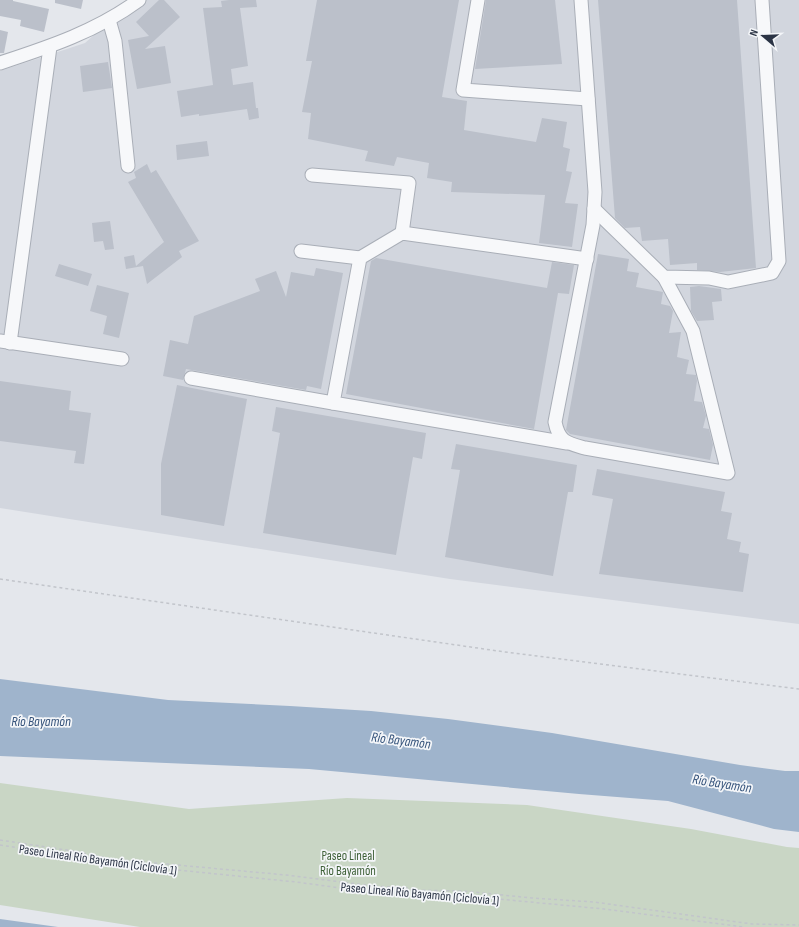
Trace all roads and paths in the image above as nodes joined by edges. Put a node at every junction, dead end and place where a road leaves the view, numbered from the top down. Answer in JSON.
{"nodes":[{"id":1,"x":139,"y":0,"type":"edge"},
{"id":2,"x":478,"y":0,"type":"edge"},
{"id":3,"x":581,"y":0,"type":"edge"},
{"id":4,"x":762,"y":0,"type":"edge"},
{"id":5,"x":108,"y":20,"type":"junction"},
{"id":6,"x":50,"y":47,"type":"junction"},
{"id":7,"x":0,"y":63,"type":"edge"},
{"id":8,"x":588,"y":99,"type":"junction"},
{"id":9,"x":128,"y":166,"type":"dead end"},
{"id":10,"x":312,"y":174,"type":"dead end"},
{"id":11,"x":594,"y":208,"type":"junction"},
{"id":12,"x":402,"y":233,"type":"junction"},
{"id":13,"x":301,"y":251,"type":"dead end"},
{"id":14,"x":360,"y":258,"type":"junction"},
{"id":15,"x":587,"y":259,"type":"junction"},
{"id":16,"x":664,"y":277,"type":"junction"},
{"id":17,"x":5,"y":342,"type":"edge"},
{"id":18,"x":122,"y":358,"type":"dead end"},
{"id":19,"x":191,"y":378,"type":"dead end"},
{"id":20,"x":333,"y":404,"type":"junction"},
{"id":21,"x":567,"y":443,"type":"junction"},
{"id":22,"x":0,"y":579,"type":"edge"},
{"id":23,"x":799,"y":689,"type":"edge"},
{"id":24,"x":0,"y":840,"type":"edge"},
{"id":25,"x":0,"y":845,"type":"edge"},
{"id":26,"x":799,"y":925,"type":"edge"},
{"id":27,"x":744,"y":927,"type":"edge"}],
"edges":[{"from":1,"to":5,"type":"street"},
{"from":2,"to":8,"type":"street"},
{"from":3,"to":8,"type":"street"},
{"from":4,"to":16,"type":"street"},
{"from":5,"to":6,"type":"street"},
{"from":5,"to":9,"type":"street"},
{"from":6,"to":7,"type":"street"},
{"from":6,"to":17,"type":"street"},
{"from":8,"to":11,"type":"street"},
{"from":10,"to":12,"type":"street"},
{"from":11,"to":15,"type":"street"},
{"from":11,"to":16,"type":"street"},
{"from":12,"to":14,"type":"street"},
{"from":12,"to":15,"type":"street"},
{"from":13,"to":14,"type":"street"},
{"from":14,"to":20,"type":"street"},
{"from":15,"to":21,"type":"street"},
{"from":16,"to":21,"type":"street"},
{"from":17,"to":18,"type":"street"},
{"from":19,"to":20,"type":"street"},
{"from":20,"to":21,"type":"street"},
{"from":22,"to":23,"type":"path"},
{"from":24,"to":26,"type":"path"},
{"from":25,"to":27,"type":"path","name":"Paseo Lineal Río Bayamón (Ciclovía 1)"}]}
